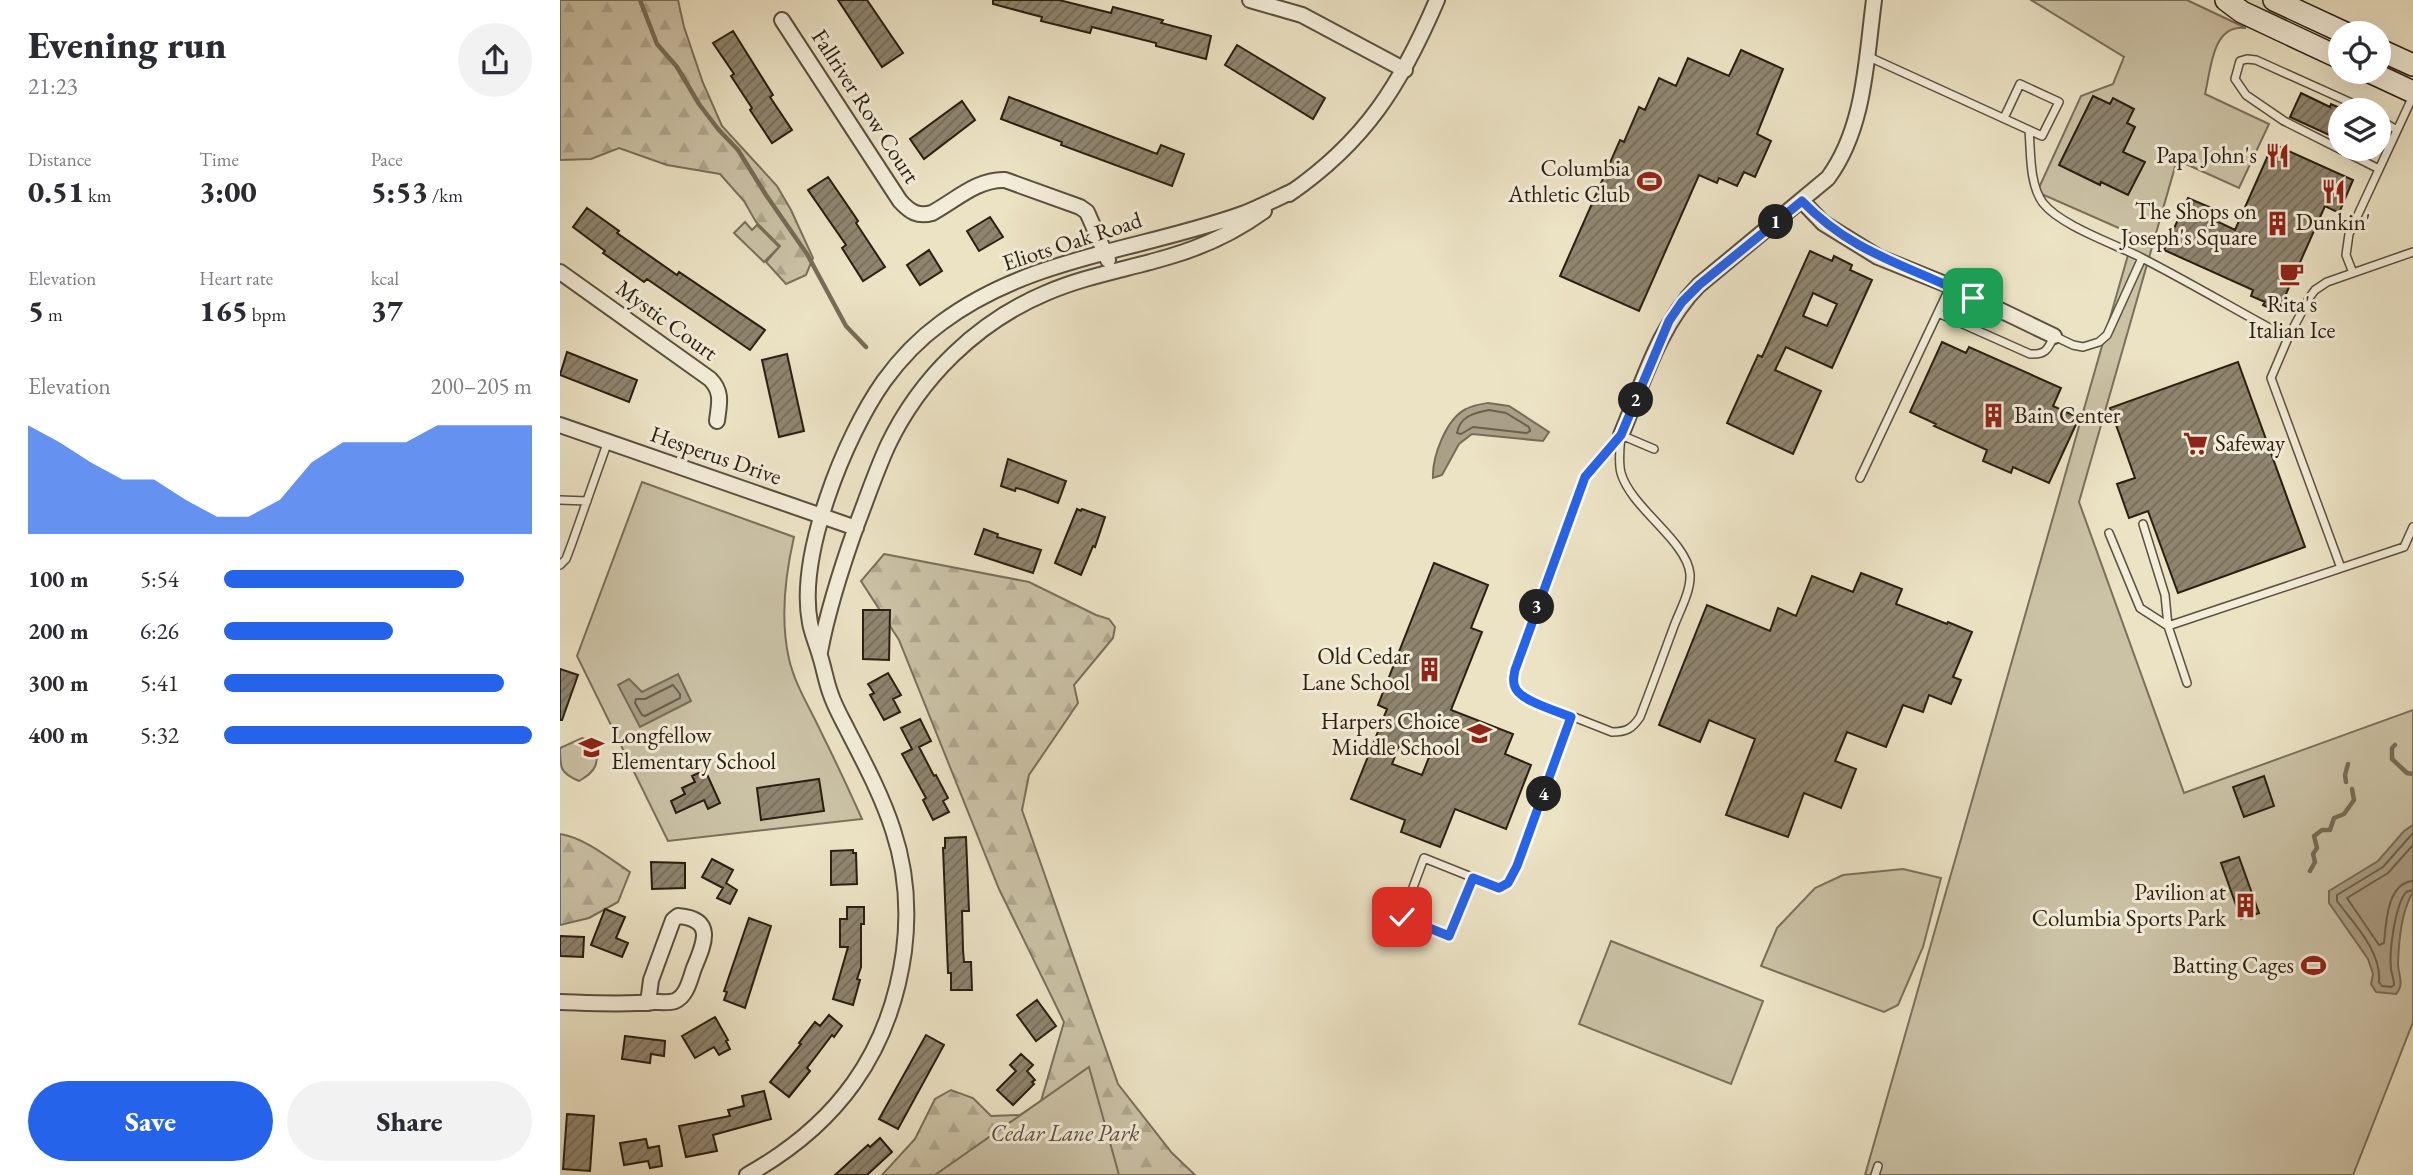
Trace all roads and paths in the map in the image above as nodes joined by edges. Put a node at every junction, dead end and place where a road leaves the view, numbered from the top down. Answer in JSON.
{"nodes":[{"id":1,"x":1250,"y":0,"type":"edge"},
{"id":2,"x":1437,"y":0,"type":"edge"},
{"id":3,"x":1874,"y":0,"type":"edge"},
{"id":4,"x":2226,"y":0,"type":"edge"},
{"id":5,"x":2274,"y":0,"type":"edge"},
{"id":6,"x":782,"y":19,"type":"dead end"},
{"id":7,"x":2328,"y":25,"type":"edge"},
{"id":8,"x":2328,"y":52,"type":"edge"},
{"id":9,"x":2391,"y":55,"type":"edge"},
{"id":10,"x":1867,"y":56,"type":"junction"},
{"id":11,"x":2413,"y":65,"type":"edge"},
{"id":12,"x":1405,"y":70,"type":"junction"},
{"id":13,"x":2391,"y":83,"type":"edge"},
{"id":14,"x":2413,"y":94,"type":"edge"},
{"id":15,"x":2340,"y":98,"type":"edge"},
{"id":16,"x":2004,"y":118,"type":"junction"},
{"id":17,"x":2391,"y":127,"type":"edge"},
{"id":18,"x":2029,"y":130,"type":"junction"},
{"id":19,"x":2397,"y":130,"type":"junction"},
{"id":20,"x":2328,"y":143,"type":"edge"},
{"id":21,"x":2363,"y":161,"type":"edge"},
{"id":22,"x":2379,"y":169,"type":"junction"},
{"id":23,"x":1295,"y":190,"type":"junction"},
{"id":24,"x":1802,"y":201,"type":"junction"},
{"id":25,"x":2413,"y":252,"type":"edge"},
{"id":26,"x":1105,"y":253,"type":"junction"},
{"id":27,"x":2142,"y":258,"type":"junction"},
{"id":28,"x":1112,"y":271,"type":"junction"},
{"id":29,"x":560,"y":272,"type":"edge"},
{"id":30,"x":2353,"y":273,"type":"junction"},
{"id":31,"x":1950,"y":286,"type":"junction"},
{"id":32,"x":1938,"y":313,"type":"junction"},
{"id":33,"x":2054,"y":336,"type":"junction"},
{"id":34,"x":2288,"y":338,"type":"junction"},
{"id":35,"x":717,"y":421,"type":"dead end"},
{"id":36,"x":560,"y":425,"type":"edge"},
{"id":37,"x":1621,"y":435,"type":"junction"},
{"id":38,"x":608,"y":441,"type":"junction"},
{"id":39,"x":1654,"y":449,"type":"dead end"},
{"id":40,"x":1860,"y":478,"type":"dead end"},
{"id":41,"x":560,"y":500,"type":"edge"},
{"id":42,"x":587,"y":501,"type":"junction"},
{"id":43,"x":822,"y":516,"type":"junction"},
{"id":44,"x":2143,"y":524,"type":"dead end"},
{"id":45,"x":2413,"y":527,"type":"edge"},
{"id":46,"x":856,"y":528,"type":"junction"},
{"id":47,"x":2109,"y":533,"type":"dead end"},
{"id":48,"x":560,"y":565,"type":"edge"},
{"id":49,"x":2341,"y":568,"type":"junction"},
{"id":50,"x":2168,"y":626,"type":"junction"},
{"id":51,"x":819,"y":653,"type":"junction"},
{"id":52,"x":2187,"y":683,"type":"dead end"},
{"id":53,"x":1571,"y":717,"type":"junction"},
{"id":54,"x":1473,"y":878,"type":"junction"},
{"id":55,"x":560,"y":1002,"type":"edge"},
{"id":56,"x":648,"y":1003,"type":"junction"},
{"id":57,"x":1878,"y":1166,"type":"dead end"},
{"id":58,"x":747,"y":1175,"type":"edge"},
{"id":59,"x":1875,"y":1175,"type":"edge"}],
"edges":[{"from":1,"to":12,"type":"street"},
{"from":2,"to":12,"type":"street","name":"Eliots Oak Road"},
{"from":3,"to":10,"type":"street"},
{"from":4,"to":8,"type":"main road"},
{"from":5,"to":7,"type":"main road"},
{"from":6,"to":26,"type":"street","name":"Fallriver Row Court"},
{"from":9,"to":11,"type":"main road"},
{"from":10,"to":16,"type":"lane"},
{"from":10,"to":24,"type":"street"},
{"from":12,"to":23,"type":"street","name":"Eliots Oak Road"},
{"from":13,"to":14,"type":"main road"},
{"from":14,"to":19,"type":"lane"},
{"from":15,"to":20,"type":"lane"},
{"from":16,"to":18,"type":"lane"},
{"from":16,"to":18,"type":"lane"},
{"from":17,"to":19,"type":"lane"},
{"from":18,"to":27,"type":"lane"},
{"from":19,"to":22,"type":"lane"},
{"from":21,"to":22,"type":"lane"},
{"from":22,"to":30,"type":"lane"},
{"from":23,"to":26,"type":"street","name":"Eliots Oak Road"},
{"from":23,"to":28,"type":"street","name":"Eliots Oak Road"},
{"from":24,"to":31,"type":"street"},
{"from":24,"to":37,"type":"street"},
{"from":25,"to":30,"type":"lane"},
{"from":26,"to":28,"type":"street","name":"Fallriver Row Court"},
{"from":26,"to":43,"type":"street","name":"Eliots Oak Road"},
{"from":27,"to":33,"type":"lane"},
{"from":27,"to":34,"type":"lane"},
{"from":28,"to":46,"type":"street","name":"Eliots Oak Road"},
{"from":29,"to":35,"type":"street","name":"Mystic Court"},
{"from":30,"to":34,"type":"lane"},
{"from":31,"to":32,"type":"lane"},
{"from":31,"to":33,"type":"street"},
{"from":32,"to":33,"type":"lane"},
{"from":32,"to":40,"type":"lane"},
{"from":34,"to":49,"type":"lane"},
{"from":36,"to":38,"type":"street","name":"Hesperus Drive"},
{"from":37,"to":39,"type":"lane"},
{"from":37,"to":53,"type":"lane"},
{"from":37,"to":53,"type":"lane"},
{"from":38,"to":42,"type":"lane"},
{"from":38,"to":43,"type":"street","name":"Hesperus Drive"},
{"from":41,"to":42,"type":"lane"},
{"from":42,"to":48,"type":"lane"},
{"from":43,"to":46,"type":"street","name":"Hesperus Drive"},
{"from":43,"to":51,"type":"street","name":"Eliots Oak Road"},
{"from":44,"to":50,"type":"lane"},
{"from":45,"to":49,"type":"lane"},
{"from":46,"to":51,"type":"street","name":"Eliots Oak Road"},
{"from":47,"to":50,"type":"lane"},
{"from":49,"to":50,"type":"lane"},
{"from":50,"to":52,"type":"lane"},
{"from":51,"to":58,"type":"street","name":"Eliots Oak Road"},
{"from":53,"to":54,"type":"lane"},
{"from":54,"to":54,"type":"lane"},
{"from":55,"to":56,"type":"street"},
{"from":56,"to":56,"type":"street"},
{"from":57,"to":59,"type":"lane"}]}
